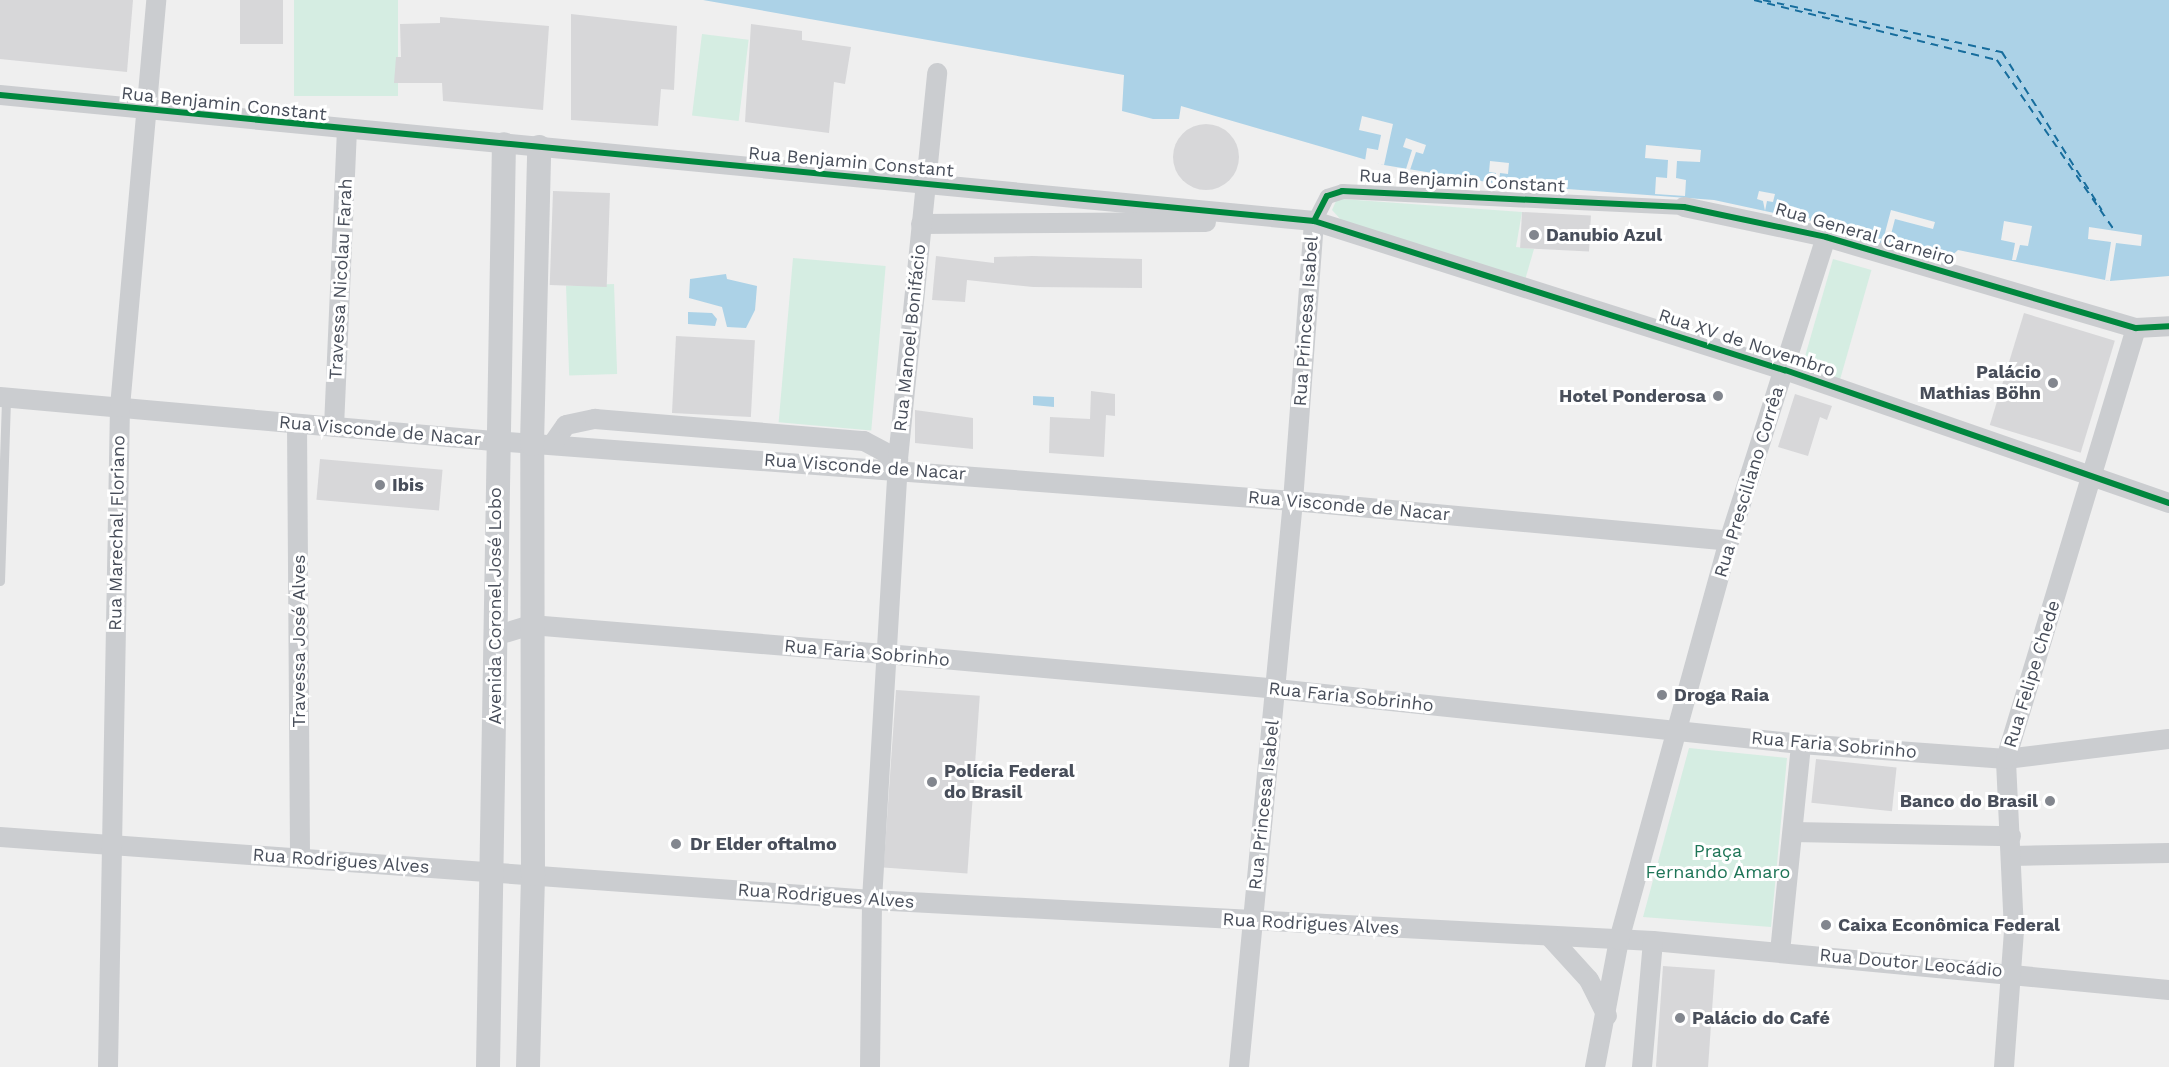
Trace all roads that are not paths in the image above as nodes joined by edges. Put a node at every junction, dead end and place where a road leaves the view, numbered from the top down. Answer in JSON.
{"nodes":[{"id":1,"x":156,"y":0,"type":"edge"},
{"id":2,"x":937,"y":73,"type":"dead end"},
{"id":3,"x":0,"y":95,"type":"edge"},
{"id":4,"x":144,"y":112,"type":"junction"},
{"id":5,"x":348,"y":130,"type":"junction"},
{"id":6,"x":504,"y":144,"type":"junction"},
{"id":7,"x":539,"y":147,"type":"junction"},
{"id":8,"x":925,"y":184,"type":"junction"},
{"id":9,"x":1684,"y":207,"type":"joint"},
{"id":10,"x":1314,"y":221,"type":"junction"},
{"id":11,"x":921,"y":224,"type":"junction"},
{"id":12,"x":1826,"y":237,"type":"junction"},
{"id":13,"x":2169,"y":326,"type":"edge"},
{"id":14,"x":2136,"y":328,"type":"junction"},
{"id":15,"x":1785,"y":370,"type":"junction"},
{"id":16,"x":3,"y":397,"type":"edge"},
{"id":17,"x":120,"y":406,"type":"junction"},
{"id":18,"x":297,"y":424,"type":"junction"},
{"id":19,"x":334,"y":427,"type":"junction"},
{"id":20,"x":496,"y":441,"type":"junction"},
{"id":21,"x":542,"y":444,"type":"junction"},
{"id":22,"x":898,"y":464,"type":"junction"},
{"id":23,"x":2092,"y":476,"type":"junction"},
{"id":24,"x":1293,"y":501,"type":"junction"},
{"id":25,"x":2169,"y":503,"type":"edge"},
{"id":26,"x":1729,"y":541,"type":"junction"},
{"id":27,"x":0,"y":581,"type":"edge"},
{"id":28,"x":531,"y":625,"type":"junction"},
{"id":29,"x":495,"y":636,"type":"junction"},
{"id":30,"x":887,"y":654,"type":"junction"},
{"id":31,"x":1276,"y":689,"type":"junction"},
{"id":32,"x":1679,"y":730,"type":"junction"},
{"id":33,"x":2169,"y":739,"type":"edge"},
{"id":34,"x":1801,"y":744,"type":"junction"},
{"id":35,"x":2006,"y":759,"type":"junction"},
{"id":36,"x":1793,"y":832,"type":"junction"},
{"id":37,"x":2010,"y":836,"type":"junction"},
{"id":38,"x":0,"y":837,"type":"edge"},
{"id":39,"x":111,"y":845,"type":"junction"},
{"id":40,"x":2169,"y":853,"type":"edge"},
{"id":41,"x":2012,"y":856,"type":"junction"},
{"id":42,"x":300,"y":858,"type":"junction"},
{"id":43,"x":493,"y":871,"type":"junction"},
{"id":44,"x":533,"y":874,"type":"junction"},
{"id":45,"x":872,"y":900,"type":"junction"},
{"id":46,"x":1252,"y":921,"type":"junction"},
{"id":47,"x":1549,"y":936,"type":"junction"},
{"id":48,"x":1619,"y":940,"type":"junction"},
{"id":49,"x":1653,"y":941,"type":"junction"},
{"id":50,"x":1780,"y":952,"type":"junction"},
{"id":51,"x":2014,"y":973,"type":"junction"},
{"id":52,"x":2169,"y":990,"type":"edge"},
{"id":53,"x":1607,"y":1016,"type":"junction"},
{"id":54,"x":108,"y":1067,"type":"edge"},
{"id":55,"x":489,"y":1067,"type":"edge"},
{"id":56,"x":528,"y":1067,"type":"edge"},
{"id":57,"x":870,"y":1067,"type":"edge"},
{"id":58,"x":1239,"y":1067,"type":"edge"},
{"id":59,"x":1595,"y":1067,"type":"edge"},
{"id":60,"x":1642,"y":1067,"type":"edge"},
{"id":61,"x":2004,"y":1067,"type":"edge"}],
"edges":[{"from":1,"to":4,"type":"street","name":"Rua Marechal Floriano"},
{"from":2,"to":8,"type":"street","name":"Rua Manoel Bonifácio"},
{"from":3,"to":4,"type":"street","name":"Rua Benjamin Constant"},
{"from":4,"to":5,"type":"street","name":"Rua Benjamin Constant"},
{"from":4,"to":17,"type":"street","name":"Rua Marechal Floriano"},
{"from":5,"to":6,"type":"street","name":"Rua Benjamin Constant"},
{"from":5,"to":19,"type":"street","name":"Travessa Nicolau Farah"},
{"from":6,"to":7,"type":"street","name":"Rua Benjamin Constant"},
{"from":6,"to":20,"type":"street","name":"Avenida Coronel José Lobo"},
{"from":7,"to":8,"type":"street","name":"Rua Benjamin Constant"},
{"from":7,"to":21,"type":"street","name":"Avenida Coronel José Lobo"},
{"from":8,"to":10,"type":"street","name":"Rua Benjamin Constant"},
{"from":8,"to":11,"type":"street","name":"Rua Manoel Bonifácio"},
{"from":9,"to":10,"type":"street","name":"Rua Benjamin Constant"},
{"from":9,"to":12,"type":"street","name":"Rua General Carneiro"},
{"from":10,"to":11,"type":"street"},
{"from":10,"to":15,"type":"street","name":"Rua XV de Novembro"},
{"from":10,"to":24,"type":"street","name":"Rua Princesa Isabel"},
{"from":11,"to":22,"type":"street","name":"Rua Manoel Bonifácio"},
{"from":12,"to":14,"type":"street","name":"Rua General Carneiro"},
{"from":12,"to":15,"type":"street","name":"Rua Presciliano Corrêa"},
{"from":13,"to":14,"type":"street","name":"Rua General Carneiro"},
{"from":14,"to":23,"type":"street","name":"Rua Felipe Chede"},
{"from":15,"to":23,"type":"street","name":"Rua XV de Novembro"},
{"from":15,"to":26,"type":"street","name":"Rua Presciliano Corrêa"},
{"from":16,"to":17,"type":"street","name":"Rua Visconde de Nacar"},
{"from":16,"to":27,"type":"lane"},
{"from":17,"to":18,"type":"street","name":"Rua Visconde de Nacar"},
{"from":17,"to":39,"type":"street","name":"Rua Marechal Floriano"},
{"from":18,"to":19,"type":"street","name":"Rua Visconde de Nacar"},
{"from":18,"to":42,"type":"street","name":"Travessa José Alves"},
{"from":19,"to":20,"type":"street","name":"Rua Visconde de Nacar"},
{"from":20,"to":21,"type":"street","name":"Rua Visconde de Nacar"},
{"from":20,"to":29,"type":"street","name":"Avenida Coronel José Lobo"},
{"from":21,"to":22,"type":"street","name":"Rua Visconde de Nacar"},
{"from":21,"to":22,"type":"street"},
{"from":21,"to":28,"type":"street","name":"Avenida Coronel José Lobo"},
{"from":22,"to":24,"type":"street","name":"Rua Visconde de Nacar"},
{"from":22,"to":30,"type":"street","name":"Rua Manoel Bonifácio"},
{"from":23,"to":25,"type":"street","name":"Rua XV de Novembro"},
{"from":23,"to":35,"type":"street","name":"Rua Felipe Chede"},
{"from":24,"to":26,"type":"street","name":"Rua Visconde de Nacar"},
{"from":24,"to":31,"type":"street","name":"Rua Princesa Isabel"},
{"from":26,"to":32,"type":"street","name":"Rua Presciliano Corrêa"},
{"from":28,"to":29,"type":"street"},
{"from":28,"to":30,"type":"street","name":"Rua Faria Sobrinho"},
{"from":28,"to":44,"type":"street","name":"Avenida Coronel José Lobo"},
{"from":29,"to":43,"type":"street","name":"Avenida Coronel José Lobo"},
{"from":30,"to":31,"type":"street","name":"Rua Faria Sobrinho"},
{"from":30,"to":45,"type":"street","name":"Rua Manoel Bonifácio"},
{"from":31,"to":32,"type":"street","name":"Rua Faria Sobrinho"},
{"from":31,"to":46,"type":"street","name":"Rua Princesa Isabel"},
{"from":32,"to":34,"type":"street","name":"Rua Faria Sobrinho"},
{"from":32,"to":48,"type":"street","name":"Rua Presciliano Corrêa"},
{"from":33,"to":35,"type":"street","name":"Rua Faria Sobrinho"},
{"from":34,"to":35,"type":"street","name":"Rua Faria Sobrinho"},
{"from":34,"to":36,"type":"street"},
{"from":35,"to":37,"type":"street","name":"Rua Felipe Chede"},
{"from":36,"to":37,"type":"street"},
{"from":36,"to":50,"type":"street"},
{"from":37,"to":41,"type":"street","name":"Rua Felipe Chede"},
{"from":38,"to":39,"type":"street","name":"Rua Rodrigues Alves"},
{"from":39,"to":42,"type":"street","name":"Rua Rodrigues Alves"},
{"from":39,"to":54,"type":"street","name":"Rua Marechal Floriano"},
{"from":40,"to":41,"type":"street"},
{"from":41,"to":51,"type":"street","name":"Rua Felipe Chede"},
{"from":42,"to":43,"type":"street","name":"Rua Rodrigues Alves"},
{"from":43,"to":44,"type":"street","name":"Rua Rodrigues Alves"},
{"from":43,"to":55,"type":"street","name":"Avenida Coronel José Lobo"},
{"from":44,"to":45,"type":"street","name":"Rua Rodrigues Alves"},
{"from":44,"to":56,"type":"street","name":"Avenida Coronel José Lobo"},
{"from":45,"to":46,"type":"street","name":"Rua Rodrigues Alves"},
{"from":45,"to":57,"type":"street","name":"Rua Manoel Bonifácio"},
{"from":46,"to":47,"type":"street","name":"Rua Rodrigues Alves"},
{"from":46,"to":58,"type":"street","name":"Rua Princesa Isabel"},
{"from":47,"to":48,"type":"street","name":"Rua Rodrigues Alves"},
{"from":47,"to":53,"type":"street"},
{"from":48,"to":49,"type":"street","name":"Rua Rodrigues Alves"},
{"from":48,"to":53,"type":"street","name":"Rua Presciliano Corrêa"},
{"from":49,"to":50,"type":"street","name":"Rua Doutor Leocádio"},
{"from":49,"to":60,"type":"street"},
{"from":50,"to":51,"type":"street","name":"Rua Doutor Leocádio"},
{"from":51,"to":52,"type":"street","name":"Rua Doutor Leocádio"},
{"from":51,"to":61,"type":"street","name":"Rua Felipe Chede"},
{"from":53,"to":59,"type":"street","name":"Rua Presciliano Corrêa"}]}
